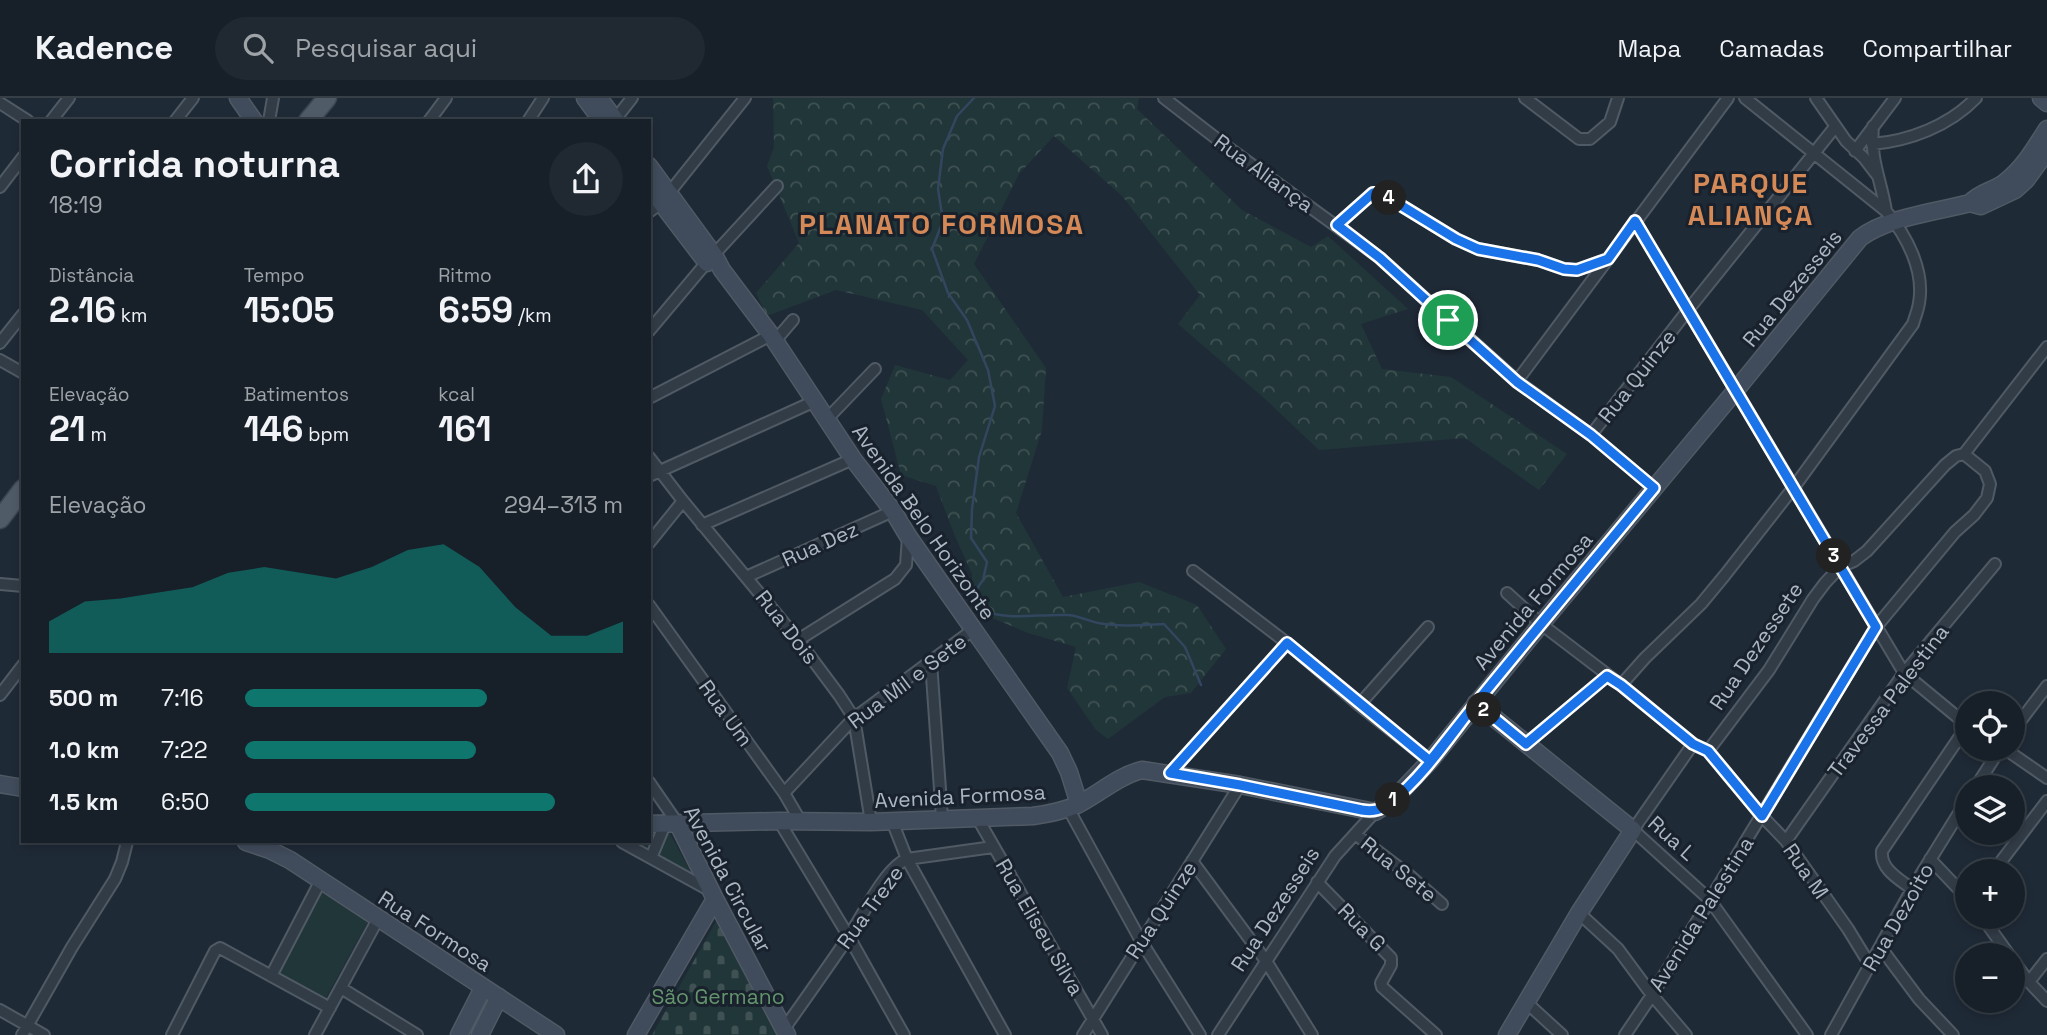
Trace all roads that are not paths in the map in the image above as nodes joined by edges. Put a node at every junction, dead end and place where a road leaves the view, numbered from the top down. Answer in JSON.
{"nodes":[{"id":1,"x":69,"y":98,"type":"edge"},
{"id":2,"x":193,"y":98,"type":"edge"},
{"id":3,"x":238,"y":98,"type":"edge"},
{"id":4,"x":273,"y":98,"type":"edge"},
{"id":5,"x":327,"y":98,"type":"edge"},
{"id":6,"x":446,"y":98,"type":"edge"},
{"id":7,"x":543,"y":98,"type":"edge"},
{"id":8,"x":585,"y":98,"type":"edge"},
{"id":9,"x":599,"y":98,"type":"edge"},
{"id":10,"x":632,"y":98,"type":"edge"},
{"id":11,"x":744,"y":98,"type":"edge"},
{"id":12,"x":1164,"y":98,"type":"edge"},
{"id":13,"x":1525,"y":98,"type":"edge"},
{"id":14,"x":1618,"y":98,"type":"edge"},
{"id":15,"x":1728,"y":98,"type":"edge"},
{"id":16,"x":1745,"y":98,"type":"edge"},
{"id":17,"x":1816,"y":98,"type":"edge"},
{"id":18,"x":1895,"y":98,"type":"edge"},
{"id":19,"x":1976,"y":98,"type":"edge"},
{"id":20,"x":2041,"y":98,"type":"edge"},
{"id":21,"x":0,"y":103,"type":"edge"},
{"id":22,"x":2047,"y":103,"type":"edge"},
{"id":23,"x":25,"y":119,"type":"edge"},
{"id":24,"x":53,"y":119,"type":"edge"},
{"id":25,"x":177,"y":119,"type":"edge"},
{"id":26,"x":251,"y":119,"type":"edge"},
{"id":27,"x":269,"y":119,"type":"edge"},
{"id":28,"x":310,"y":119,"type":"edge"},
{"id":29,"x":430,"y":119,"type":"edge"},
{"id":30,"x":529,"y":119,"type":"edge"},
{"id":31,"x":610,"y":119,"type":"edge"},
{"id":32,"x":610,"y":119,"type":"edge"},
{"id":33,"x":612,"y":119,"type":"edge"},
{"id":34,"x":1874,"y":126,"type":"junction"},
{"id":35,"x":1835,"y":127,"type":"junction"},
{"id":36,"x":2047,"y":129,"type":"edge"},
{"id":37,"x":1872,"y":144,"type":"junction"},
{"id":38,"x":1855,"y":151,"type":"junction"},
{"id":39,"x":2047,"y":151,"type":"edge"},
{"id":40,"x":1815,"y":154,"type":"junction"},
{"id":41,"x":21,"y":160,"type":"edge"},
{"id":42,"x":651,"y":173,"type":"edge"},
{"id":43,"x":1877,"y":175,"type":"junction"},
{"id":44,"x":777,"y":186,"type":"dead end"},
{"id":45,"x":0,"y":187,"type":"edge"},
{"id":46,"x":660,"y":203,"type":"edge"},
{"id":47,"x":1970,"y":203,"type":"junction"},
{"id":48,"x":1890,"y":217,"type":"junction"},
{"id":49,"x":1635,"y":221,"type":"junction"},
{"id":50,"x":1337,"y":225,"type":"junction"},
{"id":51,"x":710,"y":258,"type":"junction"},
{"id":52,"x":1608,"y":259,"type":"junction"},
{"id":53,"x":1688,"y":310,"type":"junction"},
{"id":54,"x":21,"y":317,"type":"edge"},
{"id":55,"x":793,"y":320,"type":"dead end"},
{"id":56,"x":651,"y":329,"type":"edge"},
{"id":57,"x":773,"y":338,"type":"junction"},
{"id":58,"x":0,"y":343,"type":"edge"},
{"id":59,"x":2047,"y":347,"type":"edge"},
{"id":60,"x":0,"y":360,"type":"edge"},
{"id":61,"x":875,"y":369,"type":"dead end"},
{"id":62,"x":21,"y":372,"type":"edge"},
{"id":63,"x":1517,"y":382,"type":"junction"},
{"id":64,"x":1736,"y":390,"type":"junction"},
{"id":65,"x":651,"y":397,"type":"edge"},
{"id":66,"x":815,"y":401,"type":"junction"},
{"id":67,"x":827,"y":419,"type":"junction"},
{"id":68,"x":1591,"y":435,"type":"junction"},
{"id":69,"x":1964,"y":454,"type":"junction"},
{"id":70,"x":853,"y":459,"type":"junction"},
{"id":71,"x":654,"y":474,"type":"edge"},
{"id":72,"x":1794,"y":487,"type":"junction"},
{"id":73,"x":1654,"y":488,"type":"junction"},
{"id":74,"x":21,"y":492,"type":"edge"},
{"id":75,"x":683,"y":501,"type":"junction"},
{"id":76,"x":893,"y":511,"type":"junction"},
{"id":77,"x":0,"y":519,"type":"edge"},
{"id":78,"x":702,"y":525,"type":"junction"},
{"id":79,"x":908,"y":536,"type":"junction"},
{"id":80,"x":651,"y":541,"type":"edge"},
{"id":81,"x":1995,"y":564,"type":"dead end"},
{"id":82,"x":1840,"y":567,"type":"junction"},
{"id":83,"x":1193,"y":571,"type":"dead end"},
{"id":84,"x":746,"y":577,"type":"junction"},
{"id":85,"x":0,"y":584,"type":"edge"},
{"id":86,"x":21,"y":586,"type":"edge"},
{"id":87,"x":1507,"y":593,"type":"dead end"},
{"id":88,"x":651,"y":608,"type":"edge"},
{"id":89,"x":1541,"y":624,"type":"junction"},
{"id":90,"x":1428,"y":627,"type":"dead end"},
{"id":91,"x":1876,"y":627,"type":"junction"},
{"id":92,"x":974,"y":629,"type":"junction"},
{"id":93,"x":798,"y":640,"type":"junction"},
{"id":94,"x":1287,"y":643,"type":"junction"},
{"id":95,"x":932,"y":662,"type":"junction"},
{"id":96,"x":21,"y":667,"type":"edge"},
{"id":97,"x":1904,"y":673,"type":"junction"},
{"id":98,"x":1607,"y":676,"type":"junction"},
{"id":99,"x":9,"y":682,"type":"junction"},
{"id":100,"x":21,"y":684,"type":"edge"},
{"id":101,"x":1621,"y":685,"type":"junction"},
{"id":102,"x":2047,"y":686,"type":"edge"},
{"id":103,"x":0,"y":695,"type":"edge"},
{"id":104,"x":1476,"y":703,"type":"junction"},
{"id":105,"x":1359,"y":705,"type":"junction"},
{"id":106,"x":1955,"y":715,"type":"edge"},
{"id":107,"x":2025,"y":715,"type":"edge"},
{"id":108,"x":854,"y":718,"type":"junction"},
{"id":109,"x":1955,"y":743,"type":"edge"},
{"id":110,"x":1526,"y":744,"type":"junction"},
{"id":111,"x":1693,"y":744,"type":"junction"},
{"id":112,"x":1708,"y":751,"type":"junction"},
{"id":113,"x":1430,"y":761,"type":"junction"},
{"id":114,"x":2021,"y":761,"type":"edge"},
{"id":115,"x":1170,"y":773,"type":"junction"},
{"id":116,"x":2047,"y":778,"type":"edge"},
{"id":117,"x":1240,"y":785,"type":"junction"},
{"id":118,"x":651,"y":788,"type":"edge"},
{"id":119,"x":784,"y":793,"type":"junction"},
{"id":120,"x":2047,"y":801,"type":"edge"},
{"id":121,"x":1073,"y":806,"type":"junction"},
{"id":122,"x":1375,"y":812,"type":"junction"},
{"id":123,"x":1762,"y":816,"type":"junction"},
{"id":124,"x":942,"y":818,"type":"junction"},
{"id":125,"x":978,"y":819,"type":"junction"},
{"id":126,"x":1955,"y":819,"type":"edge"},
{"id":127,"x":779,"y":821,"type":"junction"},
{"id":128,"x":892,"y":821,"type":"junction"},
{"id":129,"x":801,"y":822,"type":"junction"},
{"id":130,"x":871,"y":822,"type":"junction"},
{"id":131,"x":664,"y":824,"type":"edge"},
{"id":132,"x":1633,"y":830,"type":"junction"},
{"id":133,"x":1355,"y":834,"type":"junction"},
{"id":134,"x":1786,"y":841,"type":"junction"},
{"id":135,"x":127,"y":843,"type":"edge"},
{"id":136,"x":252,"y":843,"type":"edge"},
{"id":137,"x":624,"y":843,"type":"edge"},
{"id":138,"x":272,"y":846,"type":"edge"},
{"id":139,"x":993,"y":847,"type":"junction"},
{"id":140,"x":651,"y":858,"type":"junction"},
{"id":141,"x":907,"y":859,"type":"junction"},
{"id":142,"x":1930,"y":859,"type":"junction"},
{"id":143,"x":2003,"y":859,"type":"edge"},
{"id":144,"x":1192,"y":861,"type":"junction"},
{"id":145,"x":321,"y":880,"type":"junction"},
{"id":146,"x":1317,"y":882,"type":"junction"},
{"id":147,"x":1955,"y":885,"type":"edge"},
{"id":148,"x":1912,"y":889,"type":"junction"},
{"id":149,"x":713,"y":895,"type":"junction"},
{"id":150,"x":1709,"y":899,"type":"junction"},
{"id":151,"x":1443,"y":904,"type":"dead end"},
{"id":152,"x":1579,"y":913,"type":"junction"},
{"id":153,"x":379,"y":919,"type":"junction"},
{"id":154,"x":849,"y":937,"type":"junction"},
{"id":155,"x":1141,"y":941,"type":"junction"},
{"id":156,"x":1881,"y":948,"type":"junction"},
{"id":157,"x":2047,"y":959,"type":"edge"},
{"id":158,"x":1266,"y":961,"type":"junction"},
{"id":159,"x":1870,"y":964,"type":"junction"},
{"id":160,"x":271,"y":976,"type":"junction"},
{"id":161,"x":2025,"y":976,"type":"edge"},
{"id":162,"x":2029,"y":982,"type":"junction"},
{"id":163,"x":341,"y":988,"type":"junction"},
{"id":164,"x":484,"y":988,"type":"junction"},
{"id":165,"x":1652,"y":995,"type":"junction"},
{"id":166,"x":499,"y":997,"type":"junction"},
{"id":167,"x":2047,"y":1001,"type":"edge"},
{"id":168,"x":1527,"y":1003,"type":"junction"},
{"id":169,"x":330,"y":1008,"type":"junction"},
{"id":170,"x":0,"y":1010,"type":"edge"},
{"id":171,"x":1093,"y":1018,"type":"junction"},
{"id":172,"x":25,"y":1030,"type":"edge"},
{"id":173,"x":786,"y":1032,"type":"edge"},
{"id":174,"x":44,"y":1035,"type":"edge"},
{"id":175,"x":172,"y":1035,"type":"edge"},
{"id":176,"x":315,"y":1035,"type":"edge"},
{"id":177,"x":417,"y":1035,"type":"edge"},
{"id":178,"x":459,"y":1035,"type":"edge"},
{"id":179,"x":480,"y":1035,"type":"edge"},
{"id":180,"x":556,"y":1035,"type":"edge"},
{"id":181,"x":636,"y":1035,"type":"edge"},
{"id":182,"x":904,"y":1035,"type":"edge"},
{"id":183,"x":1004,"y":1035,"type":"edge"},
{"id":184,"x":1083,"y":1035,"type":"edge"},
{"id":185,"x":1102,"y":1035,"type":"edge"},
{"id":186,"x":1200,"y":1035,"type":"edge"},
{"id":187,"x":1218,"y":1035,"type":"edge"},
{"id":188,"x":1312,"y":1035,"type":"edge"},
{"id":189,"x":1436,"y":1035,"type":"edge"},
{"id":190,"x":1507,"y":1035,"type":"edge"},
{"id":191,"x":1562,"y":1035,"type":"edge"},
{"id":192,"x":1625,"y":1035,"type":"edge"},
{"id":193,"x":1686,"y":1035,"type":"edge"},
{"id":194,"x":1807,"y":1035,"type":"edge"},
{"id":195,"x":1831,"y":1035,"type":"edge"},
{"id":196,"x":1953,"y":1035,"type":"edge"}],
"edges":[{"from":1,"to":24,"type":"street"},
{"from":2,"to":25,"type":"street"},
{"from":3,"to":26,"type":"main road"},
{"from":4,"to":27,"type":"street"},
{"from":5,"to":28,"type":"main road"},
{"from":6,"to":29,"type":"street"},
{"from":7,"to":30,"type":"street"},
{"from":8,"to":31,"type":"main road"},
{"from":9,"to":32,"type":"main road"},
{"from":10,"to":33,"type":"street"},
{"from":11,"to":46,"type":"street"},
{"from":12,"to":50,"type":"street","name":"Rua Aliança"},
{"from":13,"to":14,"type":"street"},
{"from":15,"to":49,"type":"street"},
{"from":16,"to":40,"type":"street"},
{"from":17,"to":35,"type":"street"},
{"from":18,"to":34,"type":"street"},
{"from":19,"to":37,"type":"street"},
{"from":20,"to":22,"type":"main road"},
{"from":21,"to":23,"type":"street"},
{"from":34,"to":37,"type":"street"},
{"from":34,"to":38,"type":"street"},
{"from":35,"to":38,"type":"street"},
{"from":35,"to":40,"type":"street","name":"Rua Quinze"},
{"from":36,"to":47,"type":"main road"},
{"from":37,"to":43,"type":"street"},
{"from":38,"to":43,"type":"street"},
{"from":39,"to":47,"type":"main road"},
{"from":40,"to":48,"type":"street"},
{"from":40,"to":53,"type":"street","name":"Rua Quinze"},
{"from":41,"to":45,"type":"street"},
{"from":42,"to":46,"type":"main road","name":"Avenida Belo Horizonte"},
{"from":43,"to":48,"type":"street"},
{"from":44,"to":51,"type":"street"},
{"from":46,"to":51,"type":"main road","name":"Avenida Belo Horizonte"},
{"from":47,"to":48,"type":"main road","name":"Rua Dezesseis"},
{"from":48,"to":64,"type":"main road","name":"Rua Dezesseis"},
{"from":48,"to":72,"type":"street"},
{"from":49,"to":52,"type":"street"},
{"from":49,"to":53,"type":"street"},
{"from":50,"to":52,"type":"street"},
{"from":50,"to":63,"type":"street","name":"Rua Aliança"},
{"from":51,"to":56,"type":"street"},
{"from":51,"to":57,"type":"main road","name":"Avenida Belo Horizonte"},
{"from":52,"to":63,"type":"street"},
{"from":53,"to":64,"type":"street"},
{"from":53,"to":68,"type":"street","name":"Rua Quinze"},
{"from":54,"to":58,"type":"street"},
{"from":55,"to":57,"type":"street"},
{"from":57,"to":65,"type":"street"},
{"from":57,"to":66,"type":"main road","name":"Avenida Belo Horizonte"},
{"from":59,"to":69,"type":"street","name":"Rua Dezessete"},
{"from":60,"to":62,"type":"street"},
{"from":61,"to":67,"type":"street"},
{"from":63,"to":68,"type":"street","name":"Rua Aliança"},
{"from":64,"to":72,"type":"street"},
{"from":64,"to":73,"type":"main road","name":"Avenida Formosa"},
{"from":66,"to":67,"type":"main road","name":"Avenida Belo Horizonte"},
{"from":66,"to":71,"type":"street"},
{"from":67,"to":70,"type":"main road","name":"Avenida Belo Horizonte"},
{"from":68,"to":73,"type":"street","name":"Rua Aliança"},
{"from":69,"to":82,"type":"street","name":"Rua Dezessete"},
{"from":69,"to":91,"type":"street","name":"Avenida Palestina"},
{"from":70,"to":76,"type":"main road","name":"Avenida Belo Horizonte"},
{"from":70,"to":78,"type":"street"},
{"from":71,"to":75,"type":"street","name":"Rua Dois"},
{"from":72,"to":82,"type":"street"},
{"from":72,"to":101,"type":"street"},
{"from":73,"to":89,"type":"main road","name":"Avenida Formosa"},
{"from":74,"to":77,"type":"main road"},
{"from":75,"to":78,"type":"street","name":"Rua Dois"},
{"from":75,"to":80,"type":"street"},
{"from":76,"to":79,"type":"main road","name":"Avenida Belo Horizonte"},
{"from":76,"to":84,"type":"street","name":"Rua Dez"},
{"from":78,"to":84,"type":"street","name":"Rua Dois"},
{"from":79,"to":92,"type":"main road","name":"Avenida Belo Horizonte"},
{"from":79,"to":93,"type":"street"},
{"from":81,"to":97,"type":"street","name":"Travessa Palestina"},
{"from":82,"to":91,"type":"street"},
{"from":82,"to":112,"type":"street","name":"Rua Dezessete"},
{"from":83,"to":94,"type":"street"},
{"from":84,"to":93,"type":"street","name":"Rua Dois"},
{"from":85,"to":86,"type":"street"},
{"from":87,"to":89,"type":"street","name":"Rua M"},
{"from":88,"to":119,"type":"street","name":"Rua Um"},
{"from":89,"to":98,"type":"street","name":"Rua M"},
{"from":89,"to":104,"type":"main road","name":"Avenida Formosa"},
{"from":90,"to":105,"type":"street"},
{"from":91,"to":97,"type":"street"},
{"from":91,"to":123,"type":"street","name":"Avenida Palestina"},
{"from":92,"to":95,"type":"street","name":"Rua Mil e Sete"},
{"from":92,"to":121,"type":"main road","name":"Avenida Belo Horizonte"},
{"from":93,"to":108,"type":"street","name":"Rua Dois"},
{"from":94,"to":105,"type":"street"},
{"from":94,"to":115,"type":"street"},
{"from":95,"to":108,"type":"street","name":"Rua Mil e Sete"},
{"from":95,"to":124,"type":"street"},
{"from":96,"to":99,"type":"street"},
{"from":97,"to":106,"type":"street"},
{"from":97,"to":134,"type":"street","name":"Travessa Palestina"},
{"from":98,"to":101,"type":"street","name":"Rua M"},
{"from":98,"to":110,"type":"street"},
{"from":99,"to":100,"type":"street"},
{"from":99,"to":103,"type":"street"},
{"from":101,"to":111,"type":"street","name":"Rua M"},
{"from":102,"to":107,"type":"street"},
{"from":104,"to":110,"type":"main road","name":"Rua L"},
{"from":104,"to":113,"type":"main road","name":"Avenida Formosa"},
{"from":105,"to":113,"type":"street"},
{"from":108,"to":119,"type":"street","name":"Rua Mil e Sete"},
{"from":108,"to":130,"type":"street","name":"Rua Dois"},
{"from":109,"to":148,"type":"street"},
{"from":110,"to":132,"type":"main road","name":"Rua L"},
{"from":111,"to":112,"type":"street","name":"Rua M"},
{"from":111,"to":132,"type":"street"},
{"from":112,"to":123,"type":"street","name":"Rua M"},
{"from":113,"to":122,"type":"main road","name":"Avenida Formosa"},
{"from":114,"to":116,"type":"street"},
{"from":115,"to":117,"type":"main road","name":"Avenida Formosa"},
{"from":115,"to":121,"type":"main road","name":"Avenida Formosa"},
{"from":117,"to":122,"type":"main road","name":"Avenida Formosa"},
{"from":117,"to":144,"type":"street","name":"Rua Quinze"},
{"from":118,"to":131,"type":"street","name":"Avenida Circular"},
{"from":119,"to":129,"type":"street","name":"Rua Um"},
{"from":120,"to":143,"type":"street"},
{"from":121,"to":125,"type":"main road","name":"Avenida Formosa"},
{"from":121,"to":155,"type":"street"},
{"from":122,"to":133,"type":"street","name":"Rua Dezesseis"},
{"from":123,"to":134,"type":"street","name":"Rua M"},
{"from":123,"to":150,"type":"street","name":"Avenida Palestina"},
{"from":124,"to":125,"type":"main road","name":"Avenida Formosa"},
{"from":124,"to":128,"type":"main road","name":"Avenida Formosa"},
{"from":125,"to":139,"type":"street","name":"Rua Eliseu Silva"},
{"from":126,"to":142,"type":"street","name":"Rua Dezoito"},
{"from":127,"to":129,"type":"main road","name":"Avenida Formosa"},
{"from":127,"to":131,"type":"main road","name":"Avenida Formosa"},
{"from":127,"to":154,"type":"street"},
{"from":128,"to":130,"type":"main road","name":"Avenida Formosa"},
{"from":128,"to":141,"type":"street"},
{"from":129,"to":130,"type":"main road","name":"Avenida Formosa"},
{"from":131,"to":140,"type":"street"},
{"from":131,"to":149,"type":"main road","name":"Avenida Circular"},
{"from":132,"to":150,"type":"street","name":"Rua L"},
{"from":132,"to":152,"type":"main road"},
{"from":133,"to":146,"type":"street","name":"Rua Dezesseis"},
{"from":133,"to":151,"type":"street","name":"Rua Sete"},
{"from":134,"to":159,"type":"street","name":"Rua M"},
{"from":135,"to":172,"type":"street"},
{"from":136,"to":138,"type":"main road"},
{"from":137,"to":140,"type":"street"},
{"from":138,"to":145,"type":"main road","name":"Rua Formosa"},
{"from":139,"to":141,"type":"street","name":"Rua Treze"},
{"from":139,"to":171,"type":"street","name":"Rua Eliseu Silva"},
{"from":140,"to":149,"type":"street"},
{"from":141,"to":154,"type":"street","name":"Rua Treze"},
{"from":141,"to":183,"type":"street"},
{"from":142,"to":147,"type":"street"},
{"from":142,"to":148,"type":"street","name":"Rua Dezoito"},
{"from":144,"to":155,"type":"street","name":"Rua Quinze"},
{"from":144,"to":158,"type":"street"},
{"from":145,"to":153,"type":"main road","name":"Rua Formosa"},
{"from":145,"to":160,"type":"street"},
{"from":146,"to":158,"type":"street","name":"Rua Dezesseis"},
{"from":146,"to":189,"type":"street","name":"Rua G"},
{"from":148,"to":156,"type":"street","name":"Rua Dezoito"},
{"from":149,"to":173,"type":"main road","name":"Avenida Circular"},
{"from":149,"to":181,"type":"main road"},
{"from":150,"to":165,"type":"street","name":"Avenida Palestina"},
{"from":150,"to":194,"type":"street","name":"Rua L"},
{"from":152,"to":165,"type":"street"},
{"from":152,"to":168,"type":"main road"},
{"from":153,"to":163,"type":"street"},
{"from":153,"to":164,"type":"main road","name":"Rua Formosa"},
{"from":154,"to":173,"type":"street","name":"Rua Treze"},
{"from":154,"to":182,"type":"street"},
{"from":155,"to":171,"type":"street","name":"Rua Quinze"},
{"from":155,"to":186,"type":"street"},
{"from":156,"to":159,"type":"street","name":"Rua Dezoito"},
{"from":156,"to":196,"type":"street"},
{"from":157,"to":162,"type":"street"},
{"from":158,"to":187,"type":"street","name":"Rua Dezesseis"},
{"from":158,"to":188,"type":"street"},
{"from":159,"to":195,"type":"street","name":"Rua Dezoito"},
{"from":160,"to":169,"type":"street"},
{"from":160,"to":175,"type":"street"},
{"from":161,"to":162,"type":"street"},
{"from":162,"to":167,"type":"street"},
{"from":163,"to":169,"type":"street"},
{"from":163,"to":177,"type":"street"},
{"from":164,"to":166,"type":"main road","name":"Rua Formosa"},
{"from":164,"to":178,"type":"main road"},
{"from":165,"to":192,"type":"street","name":"Avenida Palestina"},
{"from":165,"to":193,"type":"street"},
{"from":166,"to":179,"type":"main road"},
{"from":166,"to":180,"type":"main road","name":"Rua Formosa"},
{"from":168,"to":190,"type":"main road"},
{"from":168,"to":191,"type":"street"},
{"from":169,"to":176,"type":"street"},
{"from":170,"to":172,"type":"street"},
{"from":171,"to":184,"type":"street","name":"Rua Quinze"},
{"from":171,"to":185,"type":"street","name":"Rua Eliseu Silva"},
{"from":172,"to":174,"type":"street"}]}
